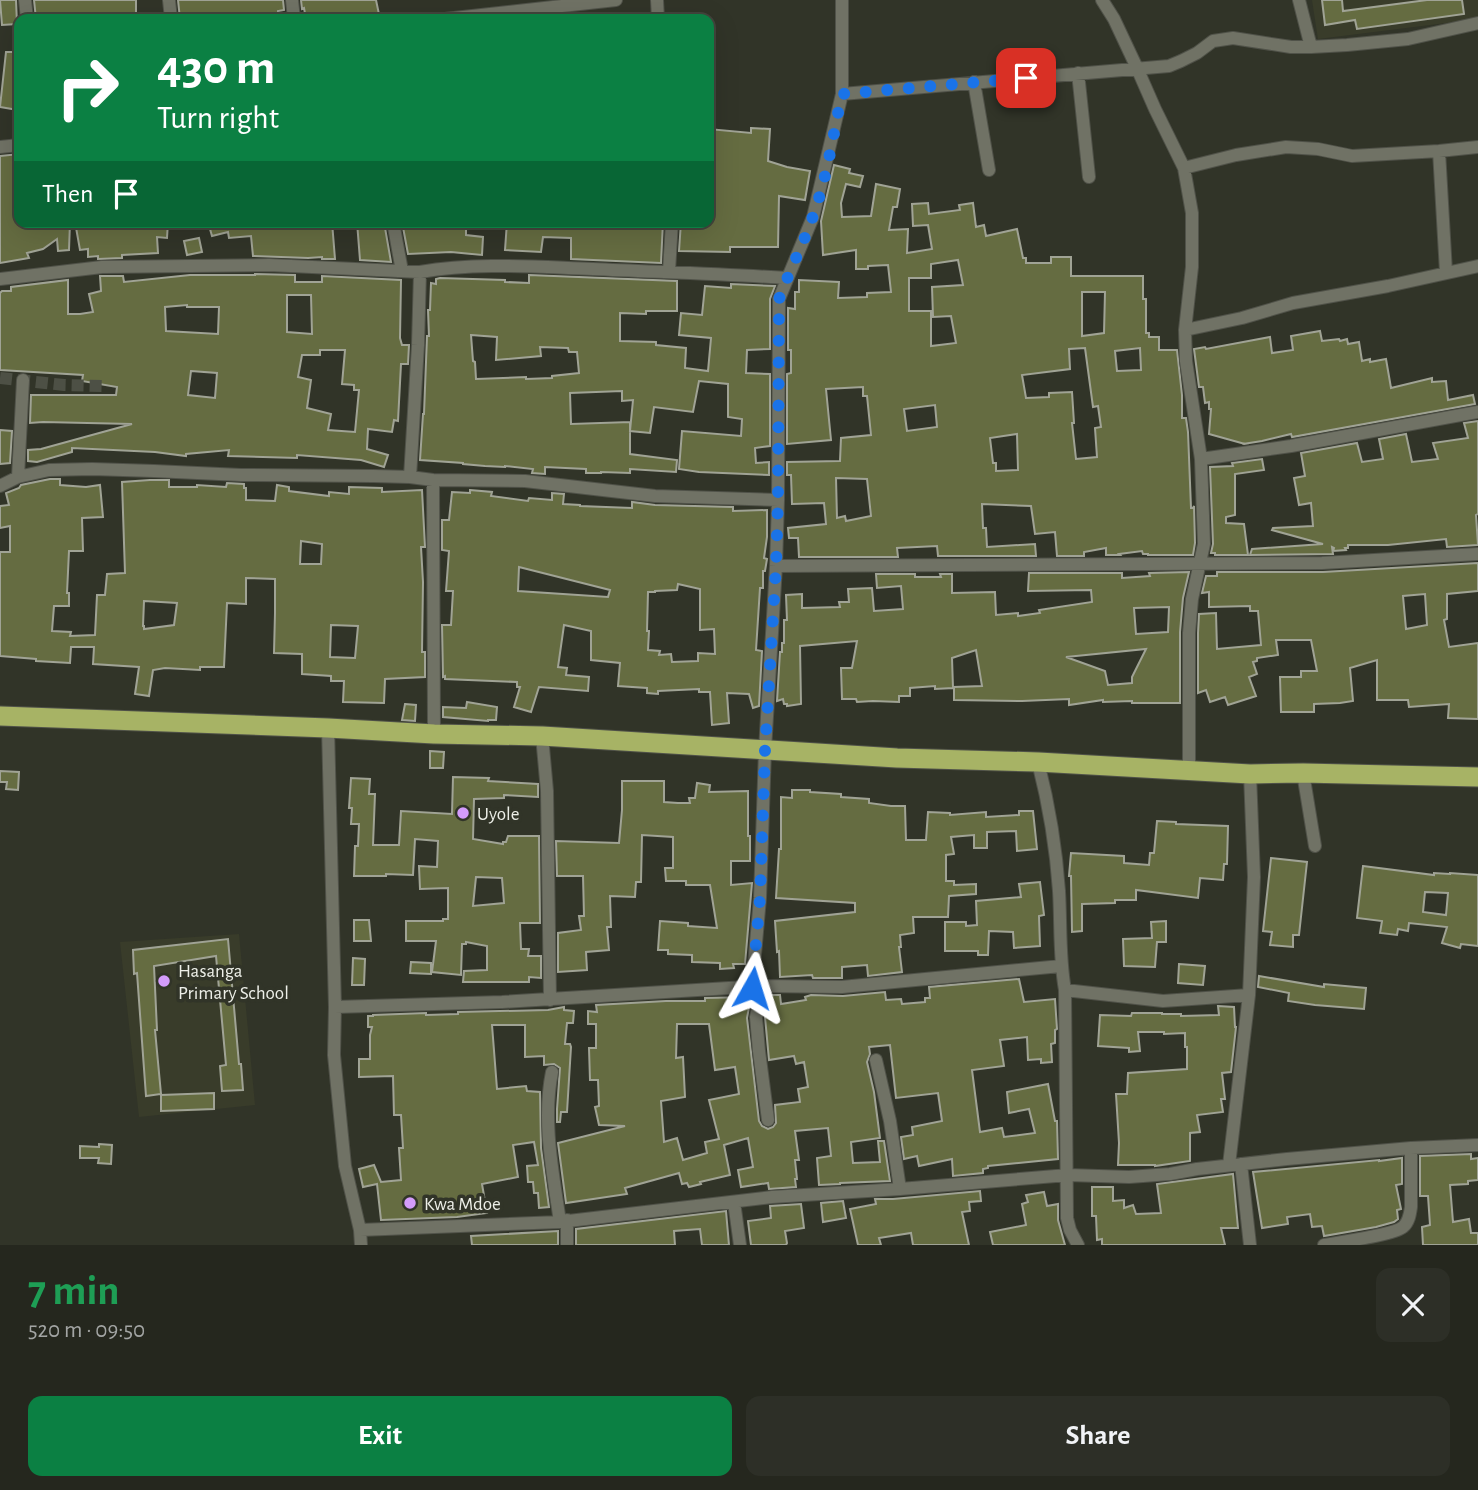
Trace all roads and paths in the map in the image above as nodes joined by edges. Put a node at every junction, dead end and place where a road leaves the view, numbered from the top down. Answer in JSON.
{"nodes":[{"id":1,"x":616,"y":0,"type":"edge"},
{"id":2,"x":842,"y":0,"type":"edge"},
{"id":3,"x":1102,"y":0,"type":"edge"},
{"id":4,"x":1299,"y":0,"type":"edge"},
{"id":5,"x":592,"y":1,"type":"edge"},
{"id":6,"x":486,"y":14,"type":"edge"},
{"id":7,"x":1478,"y":23,"type":"edge"},
{"id":8,"x":1311,"y":47,"type":"junction"},
{"id":9,"x":1137,"y":68,"type":"junction"},
{"id":10,"x":1078,"y":73,"type":"junction"},
{"id":11,"x":974,"y":82,"type":"junction"},
{"id":12,"x":842,"y":94,"type":"junction"},
{"id":13,"x":1478,"y":147,"type":"edge"},
{"id":14,"x":1439,"y":151,"type":"junction"},
{"id":15,"x":1184,"y":168,"type":"junction"},
{"id":16,"x":989,"y":170,"type":"dead end"},
{"id":17,"x":1089,"y":177,"type":"dead end"},
{"id":18,"x":394,"y":228,"type":"edge"},
{"id":19,"x":672,"y":228,"type":"edge"},
{"id":20,"x":1478,"y":266,"type":"edge"},
{"id":21,"x":402,"y":271,"type":"junction"},
{"id":22,"x":669,"y":271,"type":"junction"},
{"id":23,"x":420,"y":272,"type":"junction"},
{"id":24,"x":1446,"y":272,"type":"junction"},
{"id":25,"x":787,"y":278,"type":"junction"},
{"id":26,"x":0,"y":279,"type":"edge"},
{"id":27,"x":1185,"y":330,"type":"junction"},
{"id":28,"x":23,"y":380,"type":"dead end"},
{"id":29,"x":1478,"y":412,"type":"edge"},
{"id":30,"x":1200,"y":459,"type":"junction"},
{"id":31,"x":18,"y":477,"type":"junction"},
{"id":32,"x":410,"y":477,"type":"junction"},
{"id":33,"x":433,"y":480,"type":"junction"},
{"id":34,"x":0,"y":486,"type":"edge"},
{"id":35,"x":778,"y":500,"type":"junction"},
{"id":36,"x":1478,"y":554,"type":"edge"},
{"id":37,"x":1199,"y":565,"type":"junction"},
{"id":38,"x":776,"y":566,"type":"junction"},
{"id":39,"x":0,"y":716,"type":"edge"},
{"id":40,"x":328,"y":727,"type":"junction"},
{"id":41,"x":433,"y":734,"type":"junction"},
{"id":42,"x":542,"y":736,"type":"junction"},
{"id":43,"x":765,"y":750,"type":"junction"},
{"id":44,"x":1038,"y":762,"type":"junction"},
{"id":45,"x":1189,"y":770,"type":"junction"},
{"id":46,"x":1303,"y":773,"type":"junction"},
{"id":47,"x":1250,"y":774,"type":"junction"},
{"id":48,"x":1478,"y":777,"type":"edge"},
{"id":49,"x":1315,"y":846,"type":"dead end"},
{"id":50,"x":1061,"y":967,"type":"junction"},
{"id":51,"x":757,"y":987,"type":"junction"},
{"id":52,"x":1065,"y":990,"type":"junction"},
{"id":53,"x":1249,"y":995,"type":"junction"},
{"id":54,"x":550,"y":1000,"type":"junction"},
{"id":55,"x":335,"y":1007,"type":"junction"},
{"id":56,"x":876,"y":1060,"type":"dead end"},
{"id":57,"x":552,"y":1072,"type":"dead end"},
{"id":58,"x":768,"y":1120,"type":"dead end"},
{"id":59,"x":1478,"y":1147,"type":"edge"},
{"id":60,"x":1411,"y":1148,"type":"junction"},
{"id":61,"x":1235,"y":1165,"type":"junction"},
{"id":62,"x":1068,"y":1175,"type":"junction"},
{"id":63,"x":900,"y":1189,"type":"junction"},
{"id":64,"x":734,"y":1202,"type":"junction"},
{"id":65,"x":564,"y":1221,"type":"junction"},
{"id":66,"x":360,"y":1230,"type":"junction"},
{"id":67,"x":1357,"y":1242,"type":"edge"},
{"id":68,"x":361,"y":1245,"type":"edge"},
{"id":69,"x":567,"y":1245,"type":"edge"},
{"id":70,"x":740,"y":1245,"type":"edge"},
{"id":71,"x":1078,"y":1245,"type":"edge"},
{"id":72,"x":1250,"y":1245,"type":"edge"},
{"id":73,"x":1324,"y":1245,"type":"edge"}],
"edges":[{"from":1,"to":5,"type":"street"},
{"from":2,"to":12,"type":"street"},
{"from":3,"to":9,"type":"street"},
{"from":4,"to":8,"type":"street"},
{"from":5,"to":6,"type":"street"},
{"from":7,"to":8,"type":"street"},
{"from":8,"to":9,"type":"street"},
{"from":9,"to":10,"type":"street"},
{"from":9,"to":15,"type":"street"},
{"from":10,"to":11,"type":"street"},
{"from":10,"to":17,"type":"street"},
{"from":11,"to":12,"type":"street"},
{"from":11,"to":16,"type":"street"},
{"from":12,"to":25,"type":"street"},
{"from":13,"to":14,"type":"street"},
{"from":14,"to":15,"type":"street"},
{"from":14,"to":24,"type":"street"},
{"from":15,"to":27,"type":"street"},
{"from":18,"to":21,"type":"street"},
{"from":19,"to":22,"type":"street"},
{"from":20,"to":24,"type":"street"},
{"from":21,"to":23,"type":"street"},
{"from":21,"to":26,"type":"street"},
{"from":22,"to":23,"type":"street"},
{"from":22,"to":25,"type":"street"},
{"from":23,"to":32,"type":"street"},
{"from":24,"to":27,"type":"street"},
{"from":25,"to":35,"type":"street"},
{"from":27,"to":30,"type":"street"},
{"from":28,"to":31,"type":"street"},
{"from":29,"to":30,"type":"street"},
{"from":30,"to":37,"type":"street"},
{"from":31,"to":32,"type":"street"},
{"from":31,"to":34,"type":"street"},
{"from":32,"to":33,"type":"street"},
{"from":33,"to":35,"type":"street"},
{"from":33,"to":41,"type":"street"},
{"from":35,"to":38,"type":"street"},
{"from":36,"to":37,"type":"street"},
{"from":37,"to":38,"type":"street"},
{"from":37,"to":45,"type":"street"},
{"from":38,"to":43,"type":"street"},
{"from":39,"to":40,"type":"highway"},
{"from":40,"to":41,"type":"highway"},
{"from":40,"to":55,"type":"street"},
{"from":41,"to":42,"type":"highway"},
{"from":42,"to":43,"type":"highway"},
{"from":42,"to":54,"type":"street"},
{"from":43,"to":44,"type":"highway"},
{"from":43,"to":51,"type":"street"},
{"from":44,"to":45,"type":"highway"},
{"from":44,"to":50,"type":"street"},
{"from":45,"to":47,"type":"highway"},
{"from":46,"to":47,"type":"highway"},
{"from":46,"to":48,"type":"highway"},
{"from":46,"to":49,"type":"street"},
{"from":47,"to":53,"type":"street"},
{"from":50,"to":51,"type":"street"},
{"from":50,"to":52,"type":"street"},
{"from":51,"to":54,"type":"street"},
{"from":51,"to":58,"type":"street"},
{"from":52,"to":53,"type":"street"},
{"from":52,"to":62,"type":"street"},
{"from":53,"to":61,"type":"street"},
{"from":54,"to":55,"type":"street"},
{"from":55,"to":66,"type":"street"},
{"from":56,"to":63,"type":"street"},
{"from":57,"to":65,"type":"street"},
{"from":59,"to":60,"type":"street"},
{"from":60,"to":61,"type":"street"},
{"from":60,"to":67,"type":"street"},
{"from":61,"to":62,"type":"street"},
{"from":61,"to":72,"type":"street"},
{"from":62,"to":63,"type":"street"},
{"from":62,"to":71,"type":"street"},
{"from":63,"to":64,"type":"street"},
{"from":64,"to":65,"type":"street"},
{"from":64,"to":70,"type":"street"},
{"from":65,"to":66,"type":"street"},
{"from":65,"to":69,"type":"street"},
{"from":66,"to":68,"type":"street"},
{"from":67,"to":73,"type":"street"}]}
